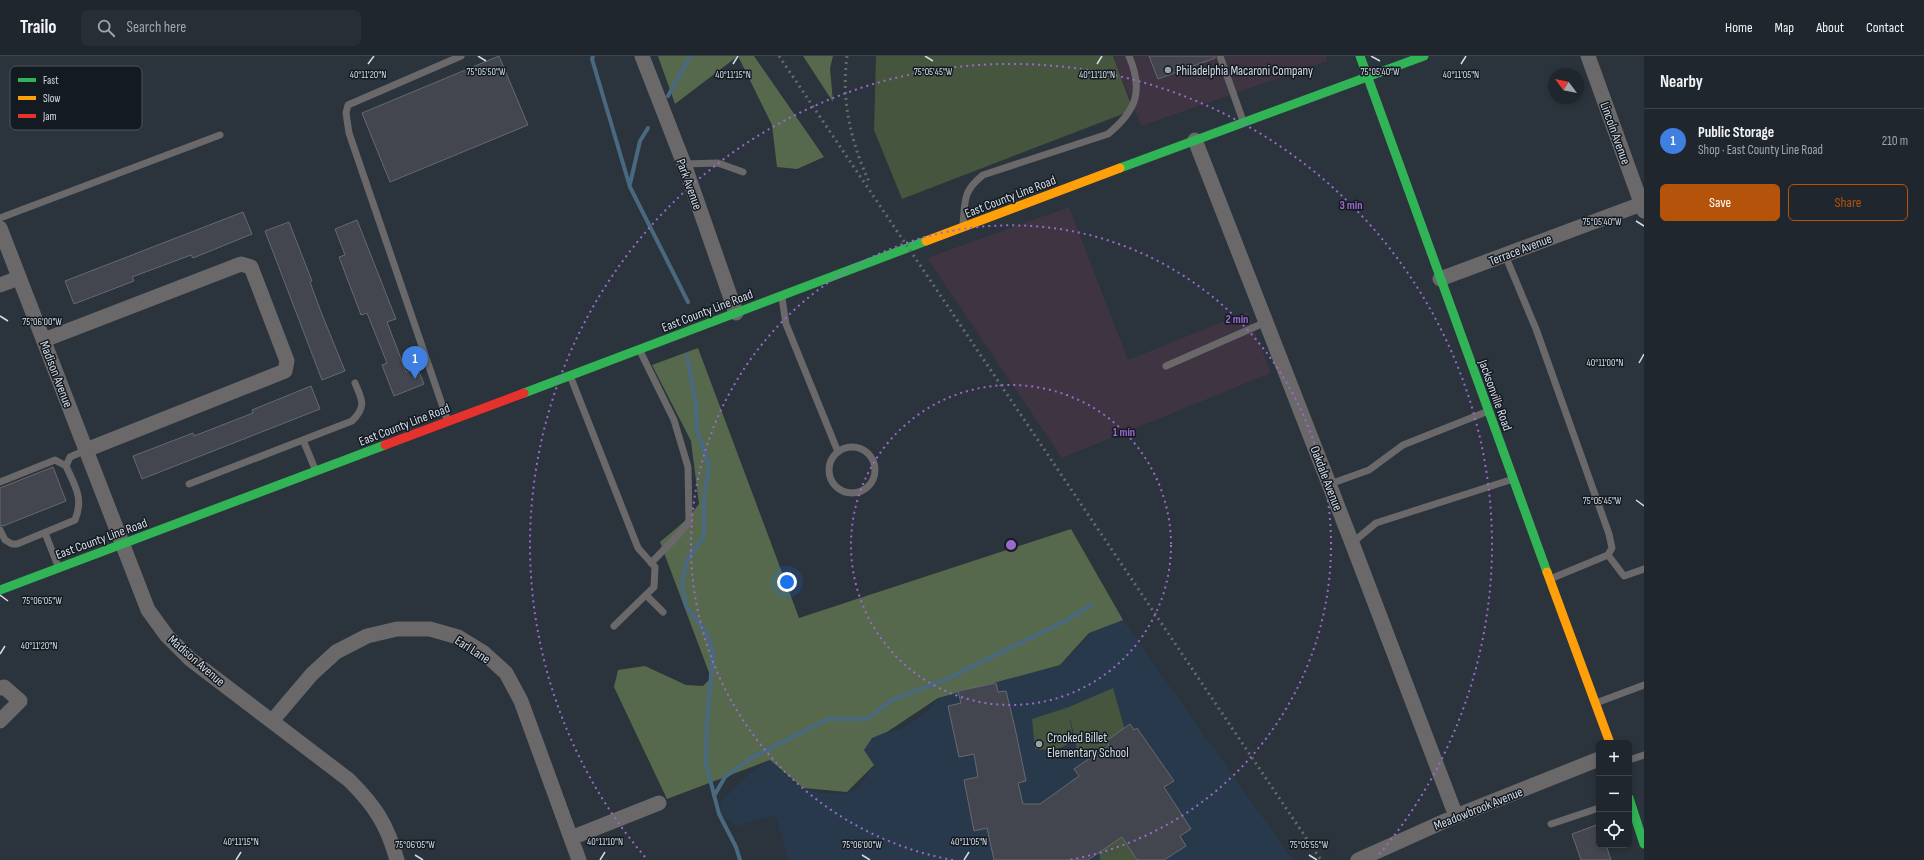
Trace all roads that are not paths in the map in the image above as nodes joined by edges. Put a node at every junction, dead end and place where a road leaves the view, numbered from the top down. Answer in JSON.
{"nodes":[{"id":1,"x":462,"y":56,"type":"edge"},
{"id":2,"x":642,"y":56,"type":"edge"},
{"id":3,"x":1129,"y":56,"type":"edge"},
{"id":4,"x":1220,"y":56,"type":"edge"},
{"id":5,"x":1360,"y":56,"type":"edge"},
{"id":6,"x":1424,"y":56,"type":"edge"},
{"id":7,"x":1588,"y":56,"type":"edge"},
{"id":8,"x":1369,"y":77,"type":"junction"},
{"id":9,"x":1243,"y":123,"type":"junction"},
{"id":10,"x":220,"y":135,"type":"dead end"},
{"id":11,"x":1195,"y":140,"type":"junction"},
{"id":12,"x":684,"y":164,"type":"junction"},
{"id":13,"x":743,"y":172,"type":"dead end"},
{"id":14,"x":1643,"y":206,"type":"edge"},
{"id":15,"x":0,"y":218,"type":"edge"},
{"id":16,"x":963,"y":227,"type":"junction"},
{"id":17,"x":0,"y":228,"type":"edge"},
{"id":18,"x":1505,"y":254,"type":"junction"},
{"id":19,"x":20,"y":278,"type":"junction"},
{"id":20,"x":1440,"y":279,"type":"junction"},
{"id":21,"x":0,"y":285,"type":"edge"},
{"id":22,"x":782,"y":296,"type":"junction"},
{"id":23,"x":736,"y":313,"type":"junction"},
{"id":24,"x":1266,"y":322,"type":"junction"},
{"id":25,"x":44,"y":340,"type":"junction"},
{"id":26,"x":639,"y":349,"type":"junction"},
{"id":27,"x":1166,"y":366,"type":"dead end"},
{"id":28,"x":570,"y":375,"type":"junction"},
{"id":29,"x":355,"y":383,"type":"dead end"},
{"id":30,"x":1488,"y":412,"type":"junction"},
{"id":31,"x":448,"y":422,"type":"junction"},
{"id":32,"x":303,"y":440,"type":"junction"},
{"id":33,"x":86,"y":450,"type":"junction"},
{"id":34,"x":838,"y":452,"type":"junction"},
{"id":35,"x":66,"y":466,"type":"junction"},
{"id":36,"x":316,"y":471,"type":"junction"},
{"id":37,"x":1512,"y":479,"type":"junction"},
{"id":38,"x":0,"y":482,"type":"edge"},
{"id":39,"x":189,"y":484,"type":"dead end"},
{"id":40,"x":1330,"y":484,"type":"junction"},
{"id":41,"x":0,"y":530,"type":"edge"},
{"id":42,"x":45,"y":532,"type":"junction"},
{"id":43,"x":1352,"y":543,"type":"junction"},
{"id":44,"x":123,"y":544,"type":"junction"},
{"id":45,"x":1608,"y":555,"type":"junction"},
{"id":46,"x":651,"y":563,"type":"junction"},
{"id":47,"x":59,"y":568,"type":"junction"},
{"id":48,"x":1644,"y":569,"type":"edge"},
{"id":49,"x":1549,"y":579,"type":"junction"},
{"id":50,"x":0,"y":590,"type":"edge"},
{"id":51,"x":646,"y":595,"type":"junction"},
{"id":52,"x":664,"y":612,"type":"dead end"},
{"id":53,"x":614,"y":626,"type":"dead end"},
{"id":54,"x":1644,"y":685,"type":"edge"},
{"id":55,"x":0,"y":688,"type":"edge"},
{"id":56,"x":1594,"y":704,"type":"junction"},
{"id":57,"x":0,"y":721,"type":"edge"},
{"id":58,"x":272,"y":721,"type":"junction"},
{"id":59,"x":1609,"y":740,"type":"edge"},
{"id":60,"x":1644,"y":755,"type":"edge"},
{"id":61,"x":1632,"y":759,"type":"edge"},
{"id":62,"x":1596,"y":761,"type":"edge"},
{"id":63,"x":659,"y":803,"type":"dead end"},
{"id":64,"x":1632,"y":807,"type":"edge"},
{"id":65,"x":1596,"y":809,"type":"edge"},
{"id":66,"x":1456,"y":816,"type":"junction"},
{"id":67,"x":1551,"y":824,"type":"dead end"},
{"id":68,"x":571,"y":838,"type":"junction"},
{"id":69,"x":1644,"y":844,"type":"edge"},
{"id":70,"x":397,"y":860,"type":"edge"},
{"id":71,"x":579,"y":860,"type":"edge"},
{"id":72,"x":1358,"y":860,"type":"edge"}],
"edges":[{"from":1,"to":31,"type":"lane"},
{"from":2,"to":12,"type":"street","name":"Park Avenue"},
{"from":3,"to":16,"type":"lane"},
{"from":4,"to":9,"type":"lane"},
{"from":5,"to":8,"type":"main road","name":"Jacksonville Road"},
{"from":6,"to":8,"type":"main road","name":"East County Line Road"},
{"from":7,"to":14,"type":"street","name":"Lincoln Avenue"},
{"from":8,"to":9,"type":"main road","name":"East County Line Road"},
{"from":8,"to":20,"type":"main road","name":"Jacksonville Road"},
{"from":9,"to":11,"type":"main road","name":"East County Line Road"},
{"from":10,"to":15,"type":"lane"},
{"from":11,"to":16,"type":"main road","name":"East County Line Road"},
{"from":11,"to":24,"type":"street","name":"Oakdale Avenue"},
{"from":12,"to":13,"type":"lane"},
{"from":12,"to":23,"type":"street","name":"Park Avenue"},
{"from":14,"to":18,"type":"street","name":"Terrace Avenue"},
{"from":16,"to":22,"type":"main road","name":"East County Line Road"},
{"from":17,"to":19,"type":"street","name":"Madison Avenue"},
{"from":18,"to":20,"type":"street","name":"Terrace Avenue"},
{"from":18,"to":45,"type":"lane"},
{"from":19,"to":21,"type":"street"},
{"from":19,"to":25,"type":"street","name":"Madison Avenue"},
{"from":20,"to":30,"type":"main road","name":"Jacksonville Road"},
{"from":22,"to":23,"type":"main road","name":"East County Line Road"},
{"from":22,"to":34,"type":"lane"},
{"from":23,"to":26,"type":"main road","name":"East County Line Road"},
{"from":24,"to":27,"type":"lane"},
{"from":24,"to":40,"type":"street","name":"Oakdale Avenue"},
{"from":25,"to":33,"type":"street","name":"Madison Avenue"},
{"from":25,"to":33,"type":"street"},
{"from":26,"to":28,"type":"main road","name":"East County Line Road"},
{"from":26,"to":46,"type":"lane"},
{"from":28,"to":31,"type":"main road","name":"East County Line Road"},
{"from":28,"to":46,"type":"lane"},
{"from":29,"to":32,"type":"lane"},
{"from":30,"to":37,"type":"main road","name":"Jacksonville Road"},
{"from":30,"to":40,"type":"lane"},
{"from":31,"to":36,"type":"main road","name":"East County Line Road"},
{"from":32,"to":36,"type":"lane"},
{"from":32,"to":39,"type":"lane"},
{"from":33,"to":35,"type":"lane"},
{"from":33,"to":44,"type":"street","name":"Madison Avenue"},
{"from":34,"to":34,"type":"lane"},
{"from":35,"to":38,"type":"lane"},
{"from":35,"to":42,"type":"lane"},
{"from":36,"to":44,"type":"main road","name":"East County Line Road"},
{"from":37,"to":43,"type":"lane"},
{"from":37,"to":49,"type":"main road","name":"Jacksonville Road"},
{"from":40,"to":43,"type":"street","name":"Oakdale Avenue"},
{"from":41,"to":42,"type":"lane"},
{"from":42,"to":47,"type":"lane"},
{"from":43,"to":66,"type":"street","name":"Oakdale Avenue"},
{"from":44,"to":47,"type":"main road","name":"East County Line Road"},
{"from":44,"to":58,"type":"street","name":"Madison Avenue"},
{"from":45,"to":48,"type":"lane"},
{"from":45,"to":49,"type":"lane"},
{"from":46,"to":51,"type":"lane"},
{"from":47,"to":50,"type":"main road","name":"East County Line Road"},
{"from":49,"to":56,"type":"main road","name":"Jacksonville Road"},
{"from":51,"to":52,"type":"lane"},
{"from":51,"to":53,"type":"lane"},
{"from":54,"to":56,"type":"lane"},
{"from":55,"to":57,"type":"street"},
{"from":56,"to":59,"type":"main road","name":"Jacksonville Road"},
{"from":58,"to":68,"type":"street","name":"Earl Lane"},
{"from":58,"to":70,"type":"street","name":"Madison Avenue"},
{"from":60,"to":61,"type":"lane"},
{"from":62,"to":66,"type":"street","name":"Meadowbrook Avenue"},
{"from":63,"to":68,"type":"street"},
{"from":64,"to":69,"type":"main road"},
{"from":65,"to":67,"type":"lane"},
{"from":66,"to":72,"type":"street","name":"Meadowbrook Avenue"},
{"from":68,"to":71,"type":"street","name":"Earl Lane"}]}
